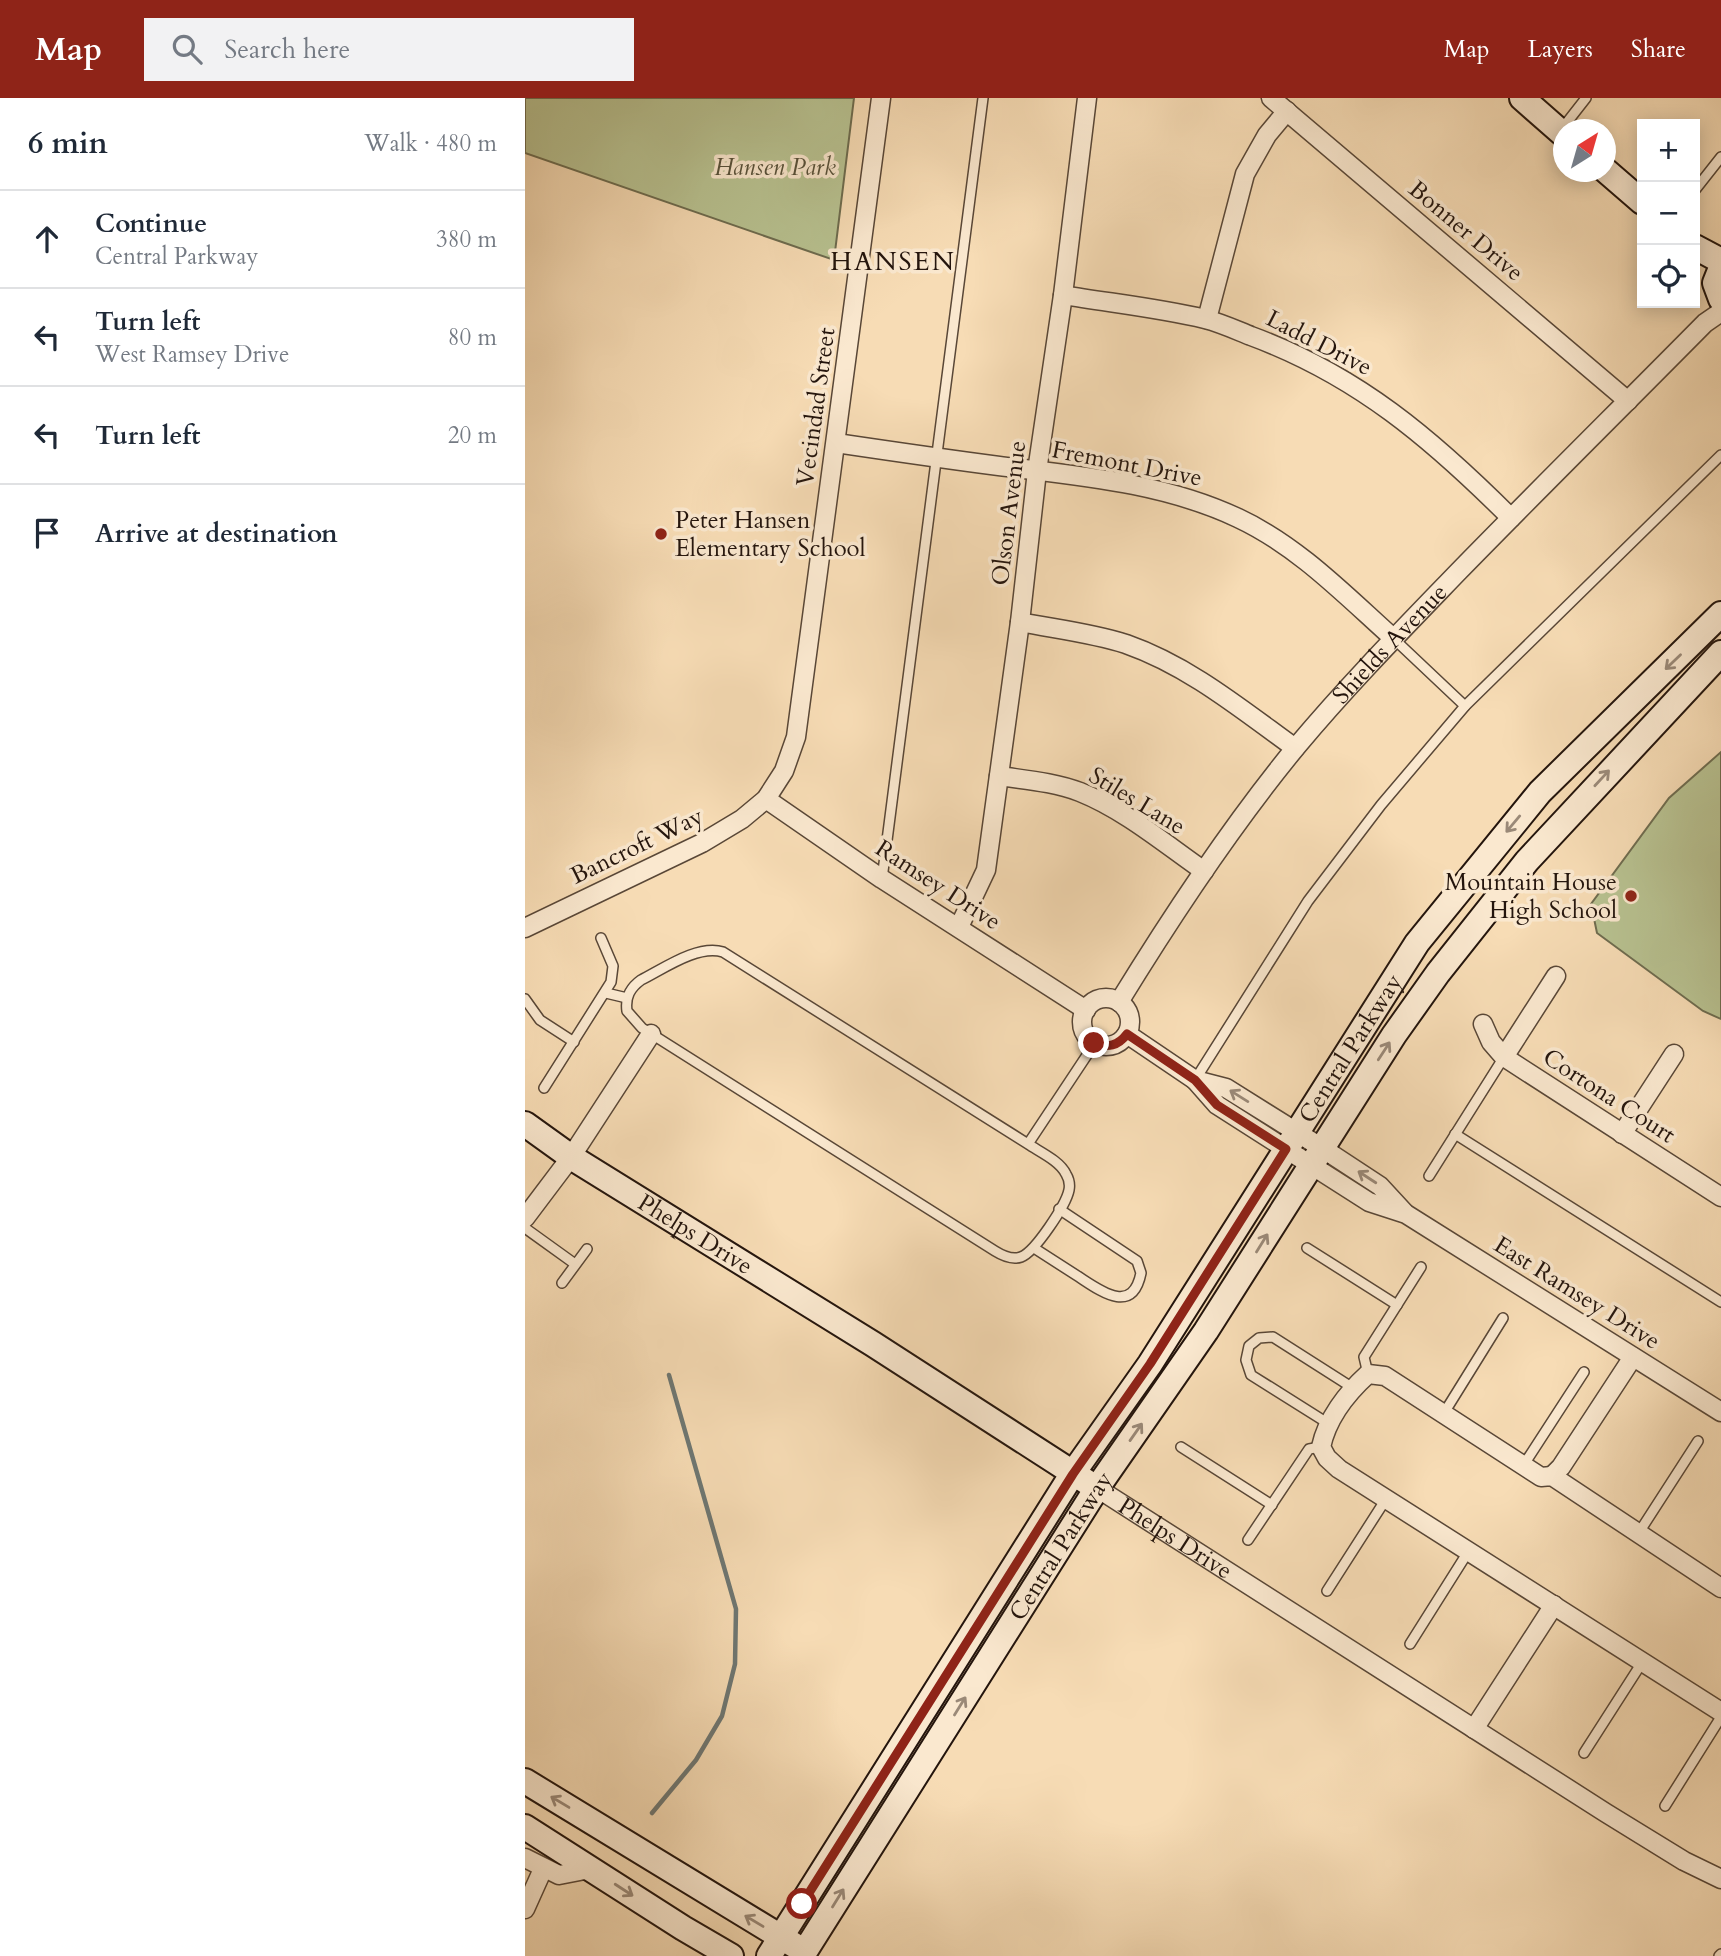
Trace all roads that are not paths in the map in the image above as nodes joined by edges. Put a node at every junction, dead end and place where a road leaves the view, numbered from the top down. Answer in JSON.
{"nodes":[{"id":1,"x":881,"y":98,"type":"edge"},
{"id":2,"x":983,"y":98,"type":"edge"},
{"id":3,"x":1087,"y":98,"type":"edge"},
{"id":4,"x":1271,"y":98,"type":"edge"},
{"id":5,"x":1522,"y":98,"type":"edge"},
{"id":6,"x":1586,"y":98,"type":"edge"},
{"id":7,"x":1287,"y":111,"type":"junction"},
{"id":8,"x":1572,"y":119,"type":"edge"},
{"id":9,"x":1553,"y":125,"type":"edge"},
{"id":10,"x":1721,"y":157,"type":"edge"},
{"id":11,"x":1616,"y":180,"type":"edge"},
{"id":12,"x":1700,"y":184,"type":"edge"},
{"id":13,"x":1637,"y":198,"type":"edge"},
{"id":14,"x":1714,"y":275,"type":"edge"},
{"id":15,"x":1063,"y":295,"type":"junction"},
{"id":16,"x":1207,"y":319,"type":"junction"},
{"id":17,"x":1628,"y":401,"type":"junction"},
{"id":18,"x":836,"y":443,"type":"junction"},
{"id":19,"x":1721,"y":455,"type":"edge"},
{"id":20,"x":938,"y":458,"type":"junction"},
{"id":21,"x":1037,"y":471,"type":"junction"},
{"id":22,"x":1511,"y":518,"type":"junction"},
{"id":23,"x":1721,"y":614,"type":"edge"},
{"id":24,"x":1020,"y":622,"type":"junction"},
{"id":25,"x":1393,"y":638,"type":"junction"},
{"id":26,"x":1721,"y":653,"type":"edge"},
{"id":27,"x":1465,"y":706,"type":"junction"},
{"id":28,"x":1295,"y":748,"type":"junction"},
{"id":29,"x":999,"y":776,"type":"junction"},
{"id":30,"x":766,"y":799,"type":"junction"},
{"id":31,"x":1204,"y":872,"type":"junction"},
{"id":32,"x":882,"y":878,"type":"junction"},
{"id":33,"x":959,"y":927,"type":"junction"},
{"id":34,"x":525,"y":928,"type":"edge"},
{"id":35,"x":601,"y":938,"type":"dead end"},
{"id":36,"x":1556,"y":976,"type":"dead end"},
{"id":37,"x":605,"y":993,"type":"junction"},
{"id":38,"x":627,"y":998,"type":"junction"},
{"id":39,"x":525,"y":999,"type":"edge"},
{"id":40,"x":1119,"y":1002,"type":"junction"},
{"id":41,"x":1086,"y":1010,"type":"junction"},
{"id":42,"x":1483,"y":1024,"type":"dead end"},
{"id":43,"x":651,"y":1034,"type":"junction"},
{"id":44,"x":1127,"y":1034,"type":"junction"},
{"id":45,"x":574,"y":1042,"type":"junction"},
{"id":46,"x":1095,"y":1043,"type":"junction"},
{"id":47,"x":1674,"y":1054,"type":"dead end"},
{"id":48,"x":1504,"y":1057,"type":"junction"},
{"id":49,"x":1195,"y":1080,"type":"junction"},
{"id":50,"x":544,"y":1088,"type":"dead end"},
{"id":51,"x":525,"y":1124,"type":"edge"},
{"id":52,"x":1455,"y":1134,"type":"junction"},
{"id":53,"x":1622,"y":1134,"type":"junction"},
{"id":54,"x":1292,"y":1141,"type":"junction"},
{"id":55,"x":1028,"y":1144,"type":"junction"},
{"id":56,"x":1316,"y":1156,"type":"junction"},
{"id":57,"x":571,"y":1157,"type":"junction"},
{"id":58,"x":1429,"y":1176,"type":"dead end"},
{"id":59,"x":1721,"y":1197,"type":"edge"},
{"id":60,"x":1059,"y":1209,"type":"junction"},
{"id":61,"x":525,"y":1218,"type":"edge"},
{"id":62,"x":525,"y":1228,"type":"edge"},
{"id":63,"x":1034,"y":1248,"type":"junction"},
{"id":64,"x":1307,"y":1248,"type":"dead end"},
{"id":65,"x":587,"y":1249,"type":"dead end"},
{"id":66,"x":575,"y":1264,"type":"junction"},
{"id":67,"x":1420,"y":1267,"type":"dead end"},
{"id":68,"x":562,"y":1283,"type":"dead end"},
{"id":69,"x":1721,"y":1302,"type":"edge"},
{"id":70,"x":1397,"y":1305,"type":"junction"},
{"id":71,"x":1503,"y":1318,"type":"dead end"},
{"id":72,"x":1633,"y":1357,"type":"junction"},
{"id":73,"x":1584,"y":1372,"type":"dead end"},
{"id":74,"x":1368,"y":1374,"type":"junction"},
{"id":75,"x":1353,"y":1388,"type":"junction"},
{"id":76,"x":1719,"y":1408,"type":"edge"},
{"id":77,"x":1444,"y":1413,"type":"junction"},
{"id":78,"x":1328,"y":1424,"type":"junction"},
{"id":79,"x":1698,"y":1441,"type":"dead end"},
{"id":80,"x":1181,"y":1447,"type":"dead end"},
{"id":81,"x":1321,"y":1447,"type":"junction"},
{"id":82,"x":1523,"y":1466,"type":"junction"},
{"id":83,"x":1073,"y":1474,"type":"junction"},
{"id":84,"x":1552,"y":1476,"type":"junction"},
{"id":85,"x":1097,"y":1488,"type":"junction"},
{"id":86,"x":1386,"y":1499,"type":"junction"},
{"id":87,"x":1272,"y":1504,"type":"junction"},
{"id":88,"x":1638,"y":1534,"type":"junction"},
{"id":89,"x":1248,"y":1540,"type":"dead end"},
{"id":90,"x":1468,"y":1552,"type":"junction"},
{"id":91,"x":1720,"y":1586,"type":"edge"},
{"id":92,"x":1327,"y":1591,"type":"dead end"},
{"id":93,"x":1554,"y":1605,"type":"junction"},
{"id":94,"x":1410,"y":1644,"type":"dead end"},
{"id":95,"x":1643,"y":1661,"type":"junction"},
{"id":96,"x":1721,"y":1712,"type":"edge"},
{"id":97,"x":1721,"y":1717,"type":"edge"},
{"id":98,"x":1474,"y":1728,"type":"junction"},
{"id":99,"x":1584,"y":1753,"type":"dead end"},
{"id":100,"x":525,"y":1781,"type":"edge"},
{"id":101,"x":1665,"y":1805,"type":"dead end"},
{"id":102,"x":525,"y":1827,"type":"edge"},
{"id":103,"x":525,"y":1857,"type":"edge"},
{"id":104,"x":543,"y":1868,"type":"junction"},
{"id":105,"x":590,"y":1869,"type":"junction"},
{"id":106,"x":1721,"y":1879,"type":"edge"},
{"id":107,"x":525,"y":1909,"type":"edge"},
{"id":108,"x":775,"y":1947,"type":"edge"},
{"id":109,"x":806,"y":1954,"type":"edge"},
{"id":110,"x":731,"y":1956,"type":"edge"}],
"edges":[{"from":1,"to":18,"type":"street","name":"Vecindad Street"},
{"from":2,"to":20,"type":"lane"},
{"from":3,"to":15,"type":"street","name":"Olson Avenue"},
{"from":4,"to":7,"type":"street","name":"Bonner Drive"},
{"from":5,"to":9,"type":"main road"},
{"from":6,"to":8,"type":"lane"},
{"from":7,"to":16,"type":"street"},
{"from":7,"to":17,"type":"street","name":"Bonner Drive"},
{"from":10,"to":12,"type":"lane"},
{"from":11,"to":13,"type":"main road"},
{"from":14,"to":17,"type":"street","name":"Shields Avenue"},
{"from":15,"to":16,"type":"street","name":"Ladd Drive"},
{"from":15,"to":21,"type":"street","name":"Olson Avenue"},
{"from":16,"to":22,"type":"street","name":"Ladd Drive"},
{"from":17,"to":22,"type":"street","name":"Shields Avenue"},
{"from":18,"to":20,"type":"street","name":"Fremont Drive"},
{"from":18,"to":30,"type":"street","name":"Vecindad Street"},
{"from":19,"to":27,"type":"lane"},
{"from":20,"to":21,"type":"street","name":"Fremont Drive"},
{"from":20,"to":32,"type":"lane"},
{"from":21,"to":24,"type":"street","name":"Olson Avenue"},
{"from":21,"to":25,"type":"street","name":"Fremont Drive"},
{"from":22,"to":25,"type":"street","name":"Shields Avenue"},
{"from":23,"to":54,"type":"main road","name":"Central Parkway","one_way":true},
{"from":24,"to":28,"type":"street"},
{"from":24,"to":29,"type":"street","name":"Olson Avenue"},
{"from":25,"to":27,"type":"lane","name":"Fremont Drive"},
{"from":25,"to":28,"type":"street","name":"Shields Avenue"},
{"from":56,"to":26,"type":"main road","name":"Central Parkway","one_way":true},
{"from":27,"to":49,"type":"lane"},
{"from":28,"to":31,"type":"street","name":"Shields Avenue"},
{"from":29,"to":31,"type":"street","name":"Stiles Lane"},
{"from":29,"to":33,"type":"street","name":"Olson Avenue"},
{"from":30,"to":32,"type":"street","name":"Ramsey Drive"},
{"from":30,"to":34,"type":"street","name":"Bancroft Way"},
{"from":31,"to":40,"type":"street","name":"Shields Avenue"},
{"from":32,"to":33,"type":"street","name":"Ramsey Drive"},
{"from":33,"to":41,"type":"street","name":"Ramsey Drive"},
{"from":35,"to":37,"type":"lane"},
{"from":36,"to":48,"type":"street"},
{"from":37,"to":38,"type":"lane"},
{"from":37,"to":45,"type":"lane"},
{"from":38,"to":43,"type":"lane"},
{"from":38,"to":55,"type":"lane"},
{"from":39,"to":45,"type":"lane"},
{"from":40,"to":41,"type":"street"},
{"from":40,"to":44,"type":"street"},
{"from":41,"to":46,"type":"street"},
{"from":42,"to":48,"type":"street","name":"Cortona Court"},
{"from":43,"to":57,"type":"street"},
{"from":43,"to":63,"type":"lane"},
{"from":44,"to":46,"type":"street"},
{"from":44,"to":49,"type":"street","name":"East Ramsey Drive"},
{"from":45,"to":50,"type":"lane"},
{"from":46,"to":55,"type":"lane"},
{"from":47,"to":53,"type":"street"},
{"from":48,"to":52,"type":"lane"},
{"from":48,"to":53,"type":"street","name":"Cortona Court"},
{"from":49,"to":54,"type":"street","name":"East Ramsey Drive"},
{"from":51,"to":57,"type":"main road","name":"Phelps Drive"},
{"from":52,"to":58,"type":"lane"},
{"from":52,"to":69,"type":"lane"},
{"from":53,"to":59,"type":"street","name":"Cortona Court"},
{"from":54,"to":56,"type":"street","name":"East Ramsey Drive"},
{"from":54,"to":83,"type":"main road","name":"Central Parkway"},
{"from":55,"to":60,"type":"lane"},
{"from":56,"to":72,"type":"street","name":"East Ramsey Drive"},
{"from":85,"to":56,"type":"main road","name":"Central Parkway","one_way":true},
{"from":57,"to":61,"type":"street"},
{"from":57,"to":83,"type":"main road","name":"Phelps Drive"},
{"from":60,"to":63,"type":"lane"},
{"from":60,"to":63,"type":"lane"},
{"from":62,"to":66,"type":"lane"},
{"from":64,"to":70,"type":"lane"},
{"from":65,"to":66,"type":"lane"},
{"from":66,"to":68,"type":"lane"},
{"from":67,"to":70,"type":"lane"},
{"from":70,"to":74,"type":"lane"},
{"from":71,"to":77,"type":"lane"},
{"from":72,"to":76,"type":"street","name":"East Ramsey Drive"},
{"from":72,"to":84,"type":"street"},
{"from":73,"to":82,"type":"lane"},
{"from":74,"to":75,"type":"street"},
{"from":74,"to":77,"type":"street"},
{"from":75,"to":78,"type":"street"},
{"from":75,"to":78,"type":"lane"},
{"from":77,"to":82,"type":"street"},
{"from":78,"to":81,"type":"street"},
{"from":79,"to":88,"type":"lane"},
{"from":80,"to":87,"type":"lane"},
{"from":81,"to":86,"type":"street"},
{"from":81,"to":87,"type":"lane"},
{"from":82,"to":84,"type":"street"},
{"from":83,"to":85,"type":"main road","name":"Phelps Drive"},
{"from":83,"to":108,"type":"main road","name":"Central Parkway"},
{"from":84,"to":88,"type":"street"},
{"from":85,"to":98,"type":"street","name":"Phelps Drive"},
{"from":109,"to":85,"type":"main road","name":"Central Parkway","one_way":true},
{"from":86,"to":90,"type":"street"},
{"from":86,"to":92,"type":"lane"},
{"from":87,"to":89,"type":"lane"},
{"from":88,"to":91,"type":"street"},
{"from":90,"to":93,"type":"street"},
{"from":90,"to":94,"type":"lane"},
{"from":93,"to":95,"type":"street"},
{"from":93,"to":98,"type":"street"},
{"from":95,"to":96,"type":"street"},
{"from":95,"to":99,"type":"lane"},
{"from":97,"to":101,"type":"lane"},
{"from":98,"to":106,"type":"street","name":"Phelps Drive"},
{"from":108,"to":100,"type":"main road","one_way":true},
{"from":102,"to":105,"type":"main road"},
{"from":103,"to":104,"type":"street"},
{"from":104,"to":105,"type":"street"},
{"from":104,"to":107,"type":"street"},
{"from":105,"to":110,"type":"main road","one_way":true},
{"from":108,"to":109,"type":"main road"}]}
